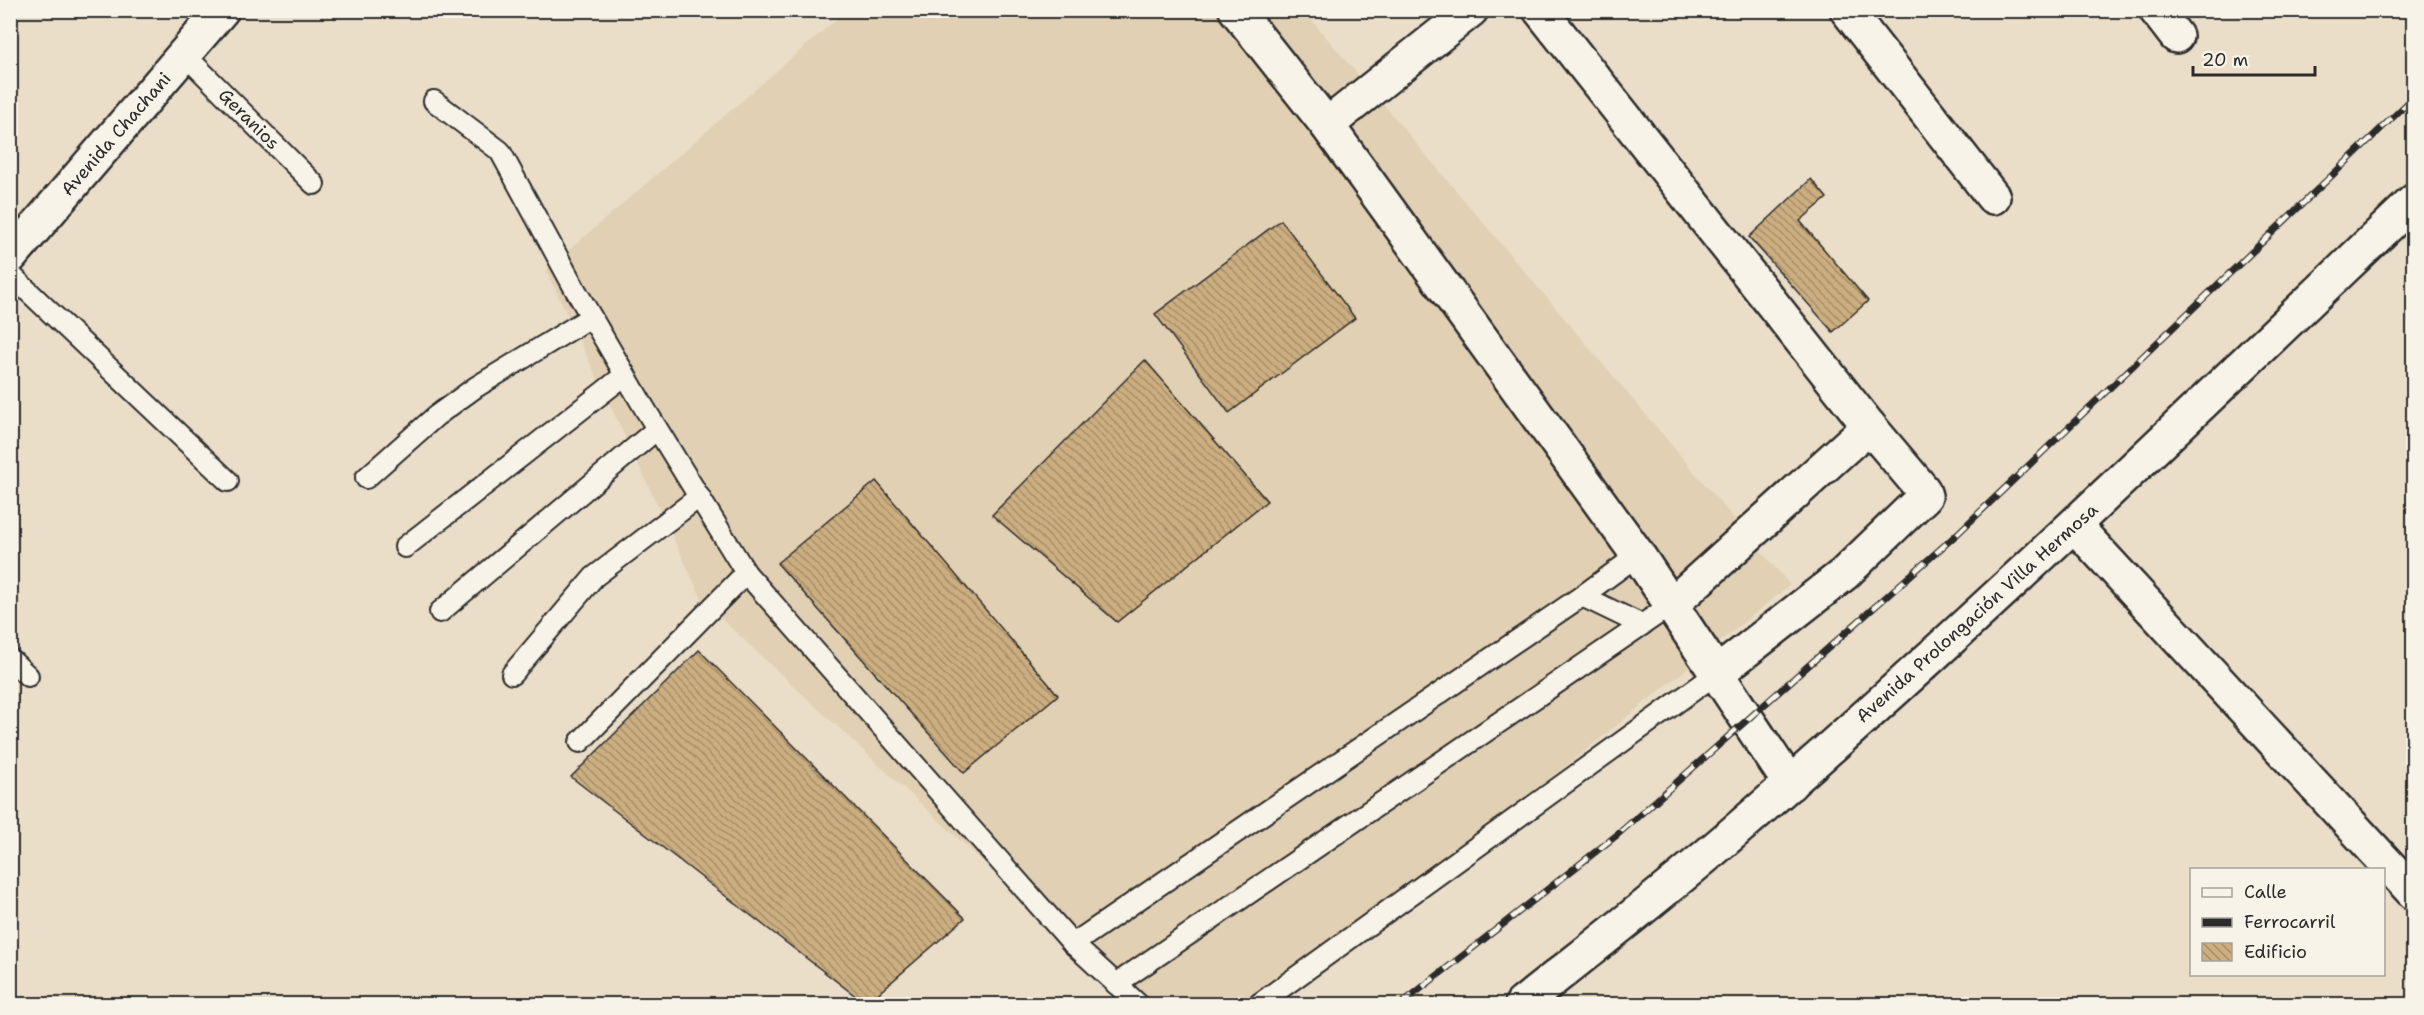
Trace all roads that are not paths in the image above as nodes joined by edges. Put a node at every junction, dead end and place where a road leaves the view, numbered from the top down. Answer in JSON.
{"nodes":[{"id":1,"x":222,"y":10,"type":"edge"},
{"id":2,"x":1236,"y":10,"type":"edge"},
{"id":3,"x":1471,"y":10,"type":"edge"},
{"id":4,"x":1540,"y":10,"type":"edge"},
{"id":5,"x":1847,"y":10,"type":"edge"},
{"id":6,"x":2156,"y":10,"type":"edge"},
{"id":7,"x":2176,"y":36,"type":"dead end"},
{"id":8,"x":184,"y":54,"type":"junction"},
{"id":9,"x":434,"y":101,"type":"dead end"},
{"id":10,"x":1327,"y":125,"type":"junction"},
{"id":11,"x":314,"y":184,"type":"dead end"},
{"id":12,"x":1993,"y":197,"type":"dead end"},
{"id":13,"x":2414,"y":201,"type":"edge"},
{"id":14,"x":10,"y":257,"type":"edge"},
{"id":15,"x":10,"y":274,"type":"edge"},
{"id":16,"x":591,"y":317,"type":"junction"},
{"id":17,"x":625,"y":375,"type":"junction"},
{"id":18,"x":1869,"y":426,"type":"junction"},
{"id":19,"x":657,"y":429,"type":"junction"},
{"id":20,"x":366,"y":478,"type":"dead end"},
{"id":21,"x":228,"y":481,"type":"dead end"},
{"id":22,"x":699,"y":497,"type":"junction"},
{"id":23,"x":2075,"y":525,"type":"junction"},
{"id":24,"x":405,"y":547,"type":"dead end"},
{"id":25,"x":1638,"y":555,"type":"junction"},
{"id":26,"x":746,"y":573,"type":"junction"},
{"id":27,"x":1582,"y":596,"type":"junction"},
{"id":28,"x":1671,"y":605,"type":"junction"},
{"id":29,"x":440,"y":612,"type":"dead end"},
{"id":30,"x":1642,"y":625,"type":"junction"},
{"id":31,"x":10,"y":659,"type":"edge"},
{"id":32,"x":512,"y":674,"type":"dead end"},
{"id":33,"x":1716,"y":674,"type":"junction"},
{"id":34,"x":28,"y":676,"type":"dead end"},
{"id":35,"x":580,"y":742,"type":"dead end"},
{"id":36,"x":1790,"y":784,"type":"junction"},
{"id":37,"x":2414,"y":893,"type":"edge"},
{"id":38,"x":1073,"y":944,"type":"junction"},
{"id":39,"x":1116,"y":984,"type":"junction"},
{"id":40,"x":1138,"y":1005,"type":"edge"},
{"id":41,"x":1259,"y":1005,"type":"edge"},
{"id":42,"x":1522,"y":1005,"type":"edge"}],
"edges":[{"from":1,"to":8,"type":"street","name":"Avenida Chachani"},
{"from":2,"to":10,"type":"street"},
{"from":3,"to":10,"type":"street"},
{"from":4,"to":18,"type":"street"},
{"from":5,"to":12,"type":"street"},
{"from":6,"to":7,"type":"street"},
{"from":8,"to":11,"type":"lane","name":"Geranios"},
{"from":8,"to":14,"type":"street","name":"Avenida Chachani"},
{"from":9,"to":16,"type":"lane"},
{"from":10,"to":25,"type":"street"},
{"from":13,"to":23,"type":"street","name":"Avenida Prolongación Villa Hermosa"},
{"from":15,"to":21,"type":"lane"},
{"from":16,"to":17,"type":"lane"},
{"from":16,"to":20,"type":"lane"},
{"from":17,"to":19,"type":"lane"},
{"from":17,"to":24,"type":"lane"},
{"from":18,"to":28,"type":"street"},
{"from":18,"to":33,"type":"street"},
{"from":19,"to":22,"type":"lane"},
{"from":19,"to":29,"type":"lane"},
{"from":22,"to":26,"type":"lane"},
{"from":22,"to":32,"type":"lane"},
{"from":23,"to":36,"type":"street","name":"Avenida Prolongación Villa Hermosa"},
{"from":23,"to":37,"type":"street"},
{"from":25,"to":27,"type":"lane"},
{"from":25,"to":28,"type":"street"},
{"from":26,"to":35,"type":"lane"},
{"from":26,"to":38,"type":"lane"},
{"from":27,"to":30,"type":"lane"},
{"from":27,"to":38,"type":"lane"},
{"from":28,"to":30,"type":"lane"},
{"from":28,"to":33,"type":"street"},
{"from":30,"to":39,"type":"lane"},
{"from":31,"to":34,"type":"lane"},
{"from":33,"to":36,"type":"street"},
{"from":33,"to":41,"type":"lane"},
{"from":36,"to":42,"type":"street","name":"Avenida Prolongación Villa Hermosa"},
{"from":38,"to":39,"type":"lane"},
{"from":39,"to":40,"type":"lane"}]}
